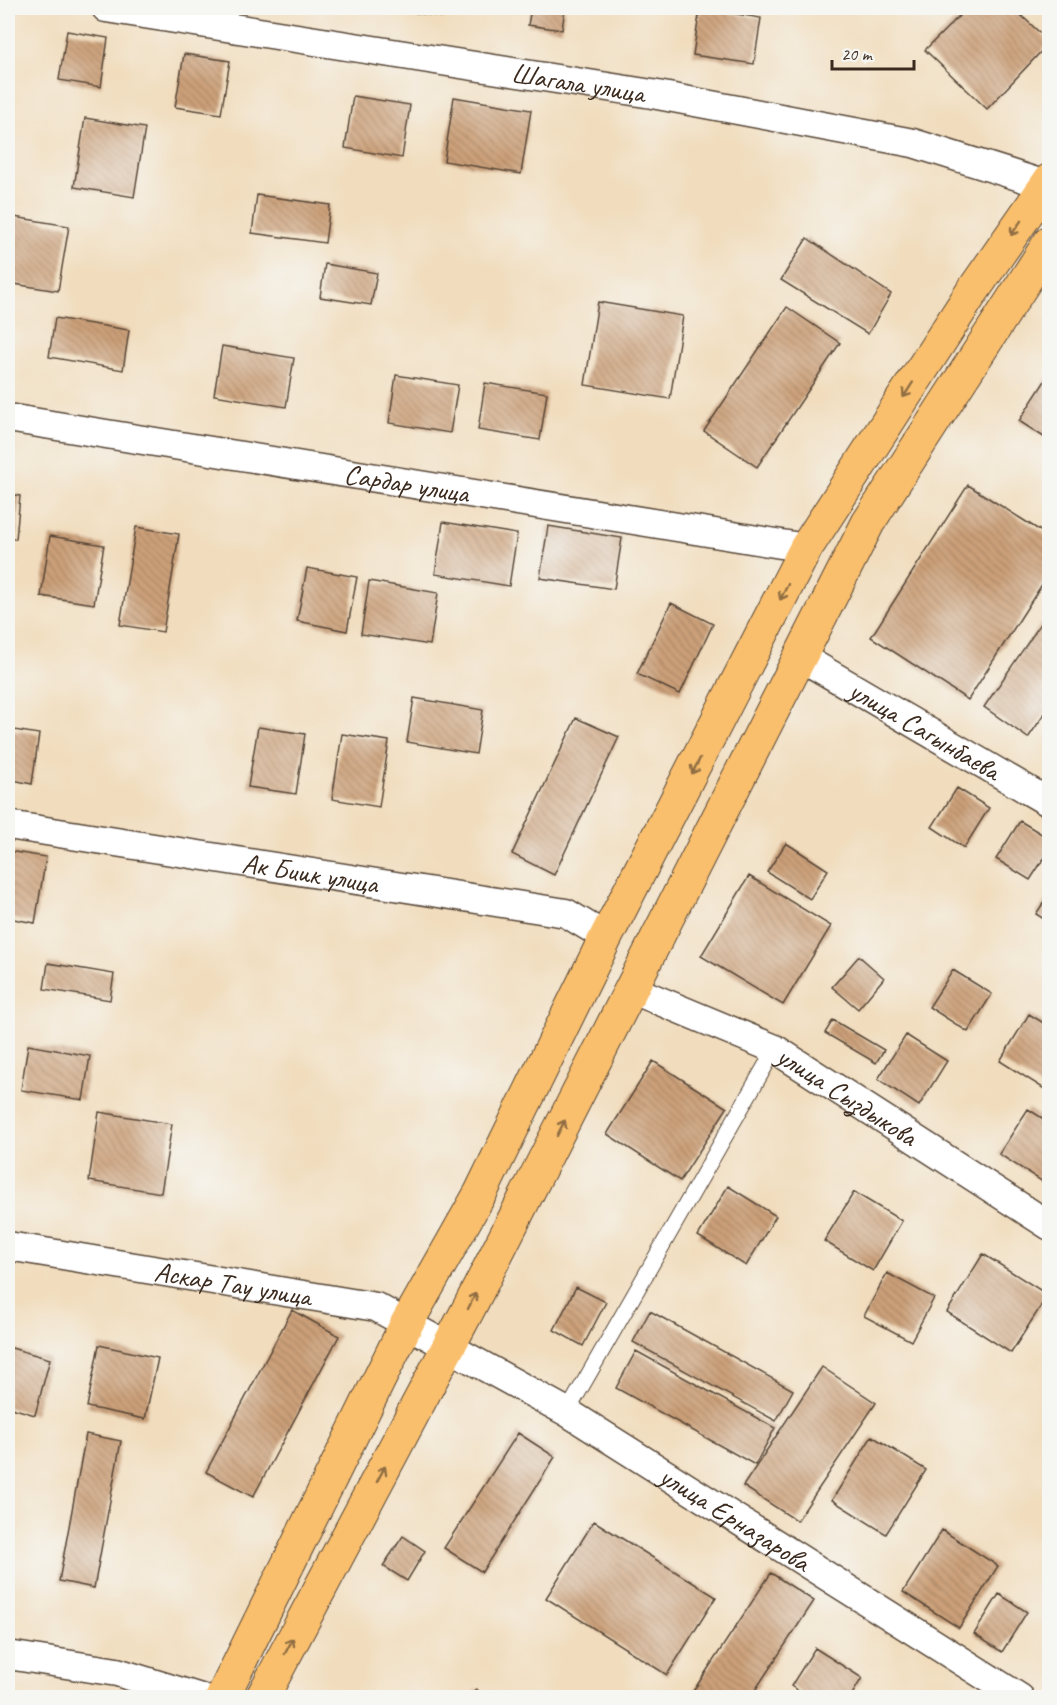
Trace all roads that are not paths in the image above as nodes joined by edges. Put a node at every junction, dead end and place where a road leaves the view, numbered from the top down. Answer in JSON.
{"nodes":[{"id":1,"x":106,"y":8,"type":"edge"},
{"id":2,"x":1048,"y":182,"type":"edge"},
{"id":3,"x":1045,"y":258,"type":"edge"},
{"id":4,"x":8,"y":418,"type":"edge"},
{"id":5,"x":806,"y":548,"type":"junction"},
{"id":6,"x":799,"y":656,"type":"junction"},
{"id":7,"x":1050,"y":803,"type":"edge"},
{"id":8,"x":8,"y":825,"type":"edge"},
{"id":9,"x":606,"y":937,"type":"junction"},
{"id":10,"x":631,"y":989,"type":"junction"},
{"id":11,"x":775,"y":1049,"type":"junction"},
{"id":12,"x":1050,"y":1226,"type":"edge"},
{"id":13,"x":8,"y":1246,"type":"edge"},
{"id":14,"x":407,"y":1323,"type":"junction"},
{"id":15,"x":448,"y":1347,"type":"junction"},
{"id":16,"x":567,"y":1413,"type":"junction"},
{"id":17,"x":8,"y":1655,"type":"edge"},
{"id":18,"x":201,"y":1698,"type":"edge"},
{"id":19,"x":222,"y":1698,"type":"edge"},
{"id":20,"x":262,"y":1698,"type":"edge"},
{"id":21,"x":1020,"y":1698,"type":"edge"}],
"edges":[{"from":1,"to":2,"type":"street","name":"Шагала улица"},
{"from":2,"to":5,"type":"highway","one_way":true},
{"from":3,"to":6,"type":"highway"},
{"from":4,"to":5,"type":"street","name":"Сардар улица"},
{"from":5,"to":9,"type":"highway","one_way":true},
{"from":6,"to":7,"type":"street","name":"улица Сагынбаева"},
{"from":6,"to":10,"type":"highway"},
{"from":8,"to":9,"type":"street","name":"Ак Биик улица"},
{"from":9,"to":14,"type":"highway"},
{"from":10,"to":11,"type":"street","name":"улица Сыздыкова"},
{"from":15,"to":10,"type":"highway","one_way":true},
{"from":11,"to":12,"type":"street","name":"улица Сыздыкова"},
{"from":11,"to":16,"type":"lane"},
{"from":13,"to":14,"type":"street","name":"Аскар Тау улица"},
{"from":14,"to":15,"type":"street","name":"Аскар Тау улица"},
{"from":14,"to":19,"type":"highway"},
{"from":15,"to":16,"type":"street","name":"улица Ерназарова"},
{"from":20,"to":15,"type":"highway","one_way":true},
{"from":16,"to":21,"type":"street","name":"улица Ерназарова"},
{"from":17,"to":18,"type":"street"}]}
